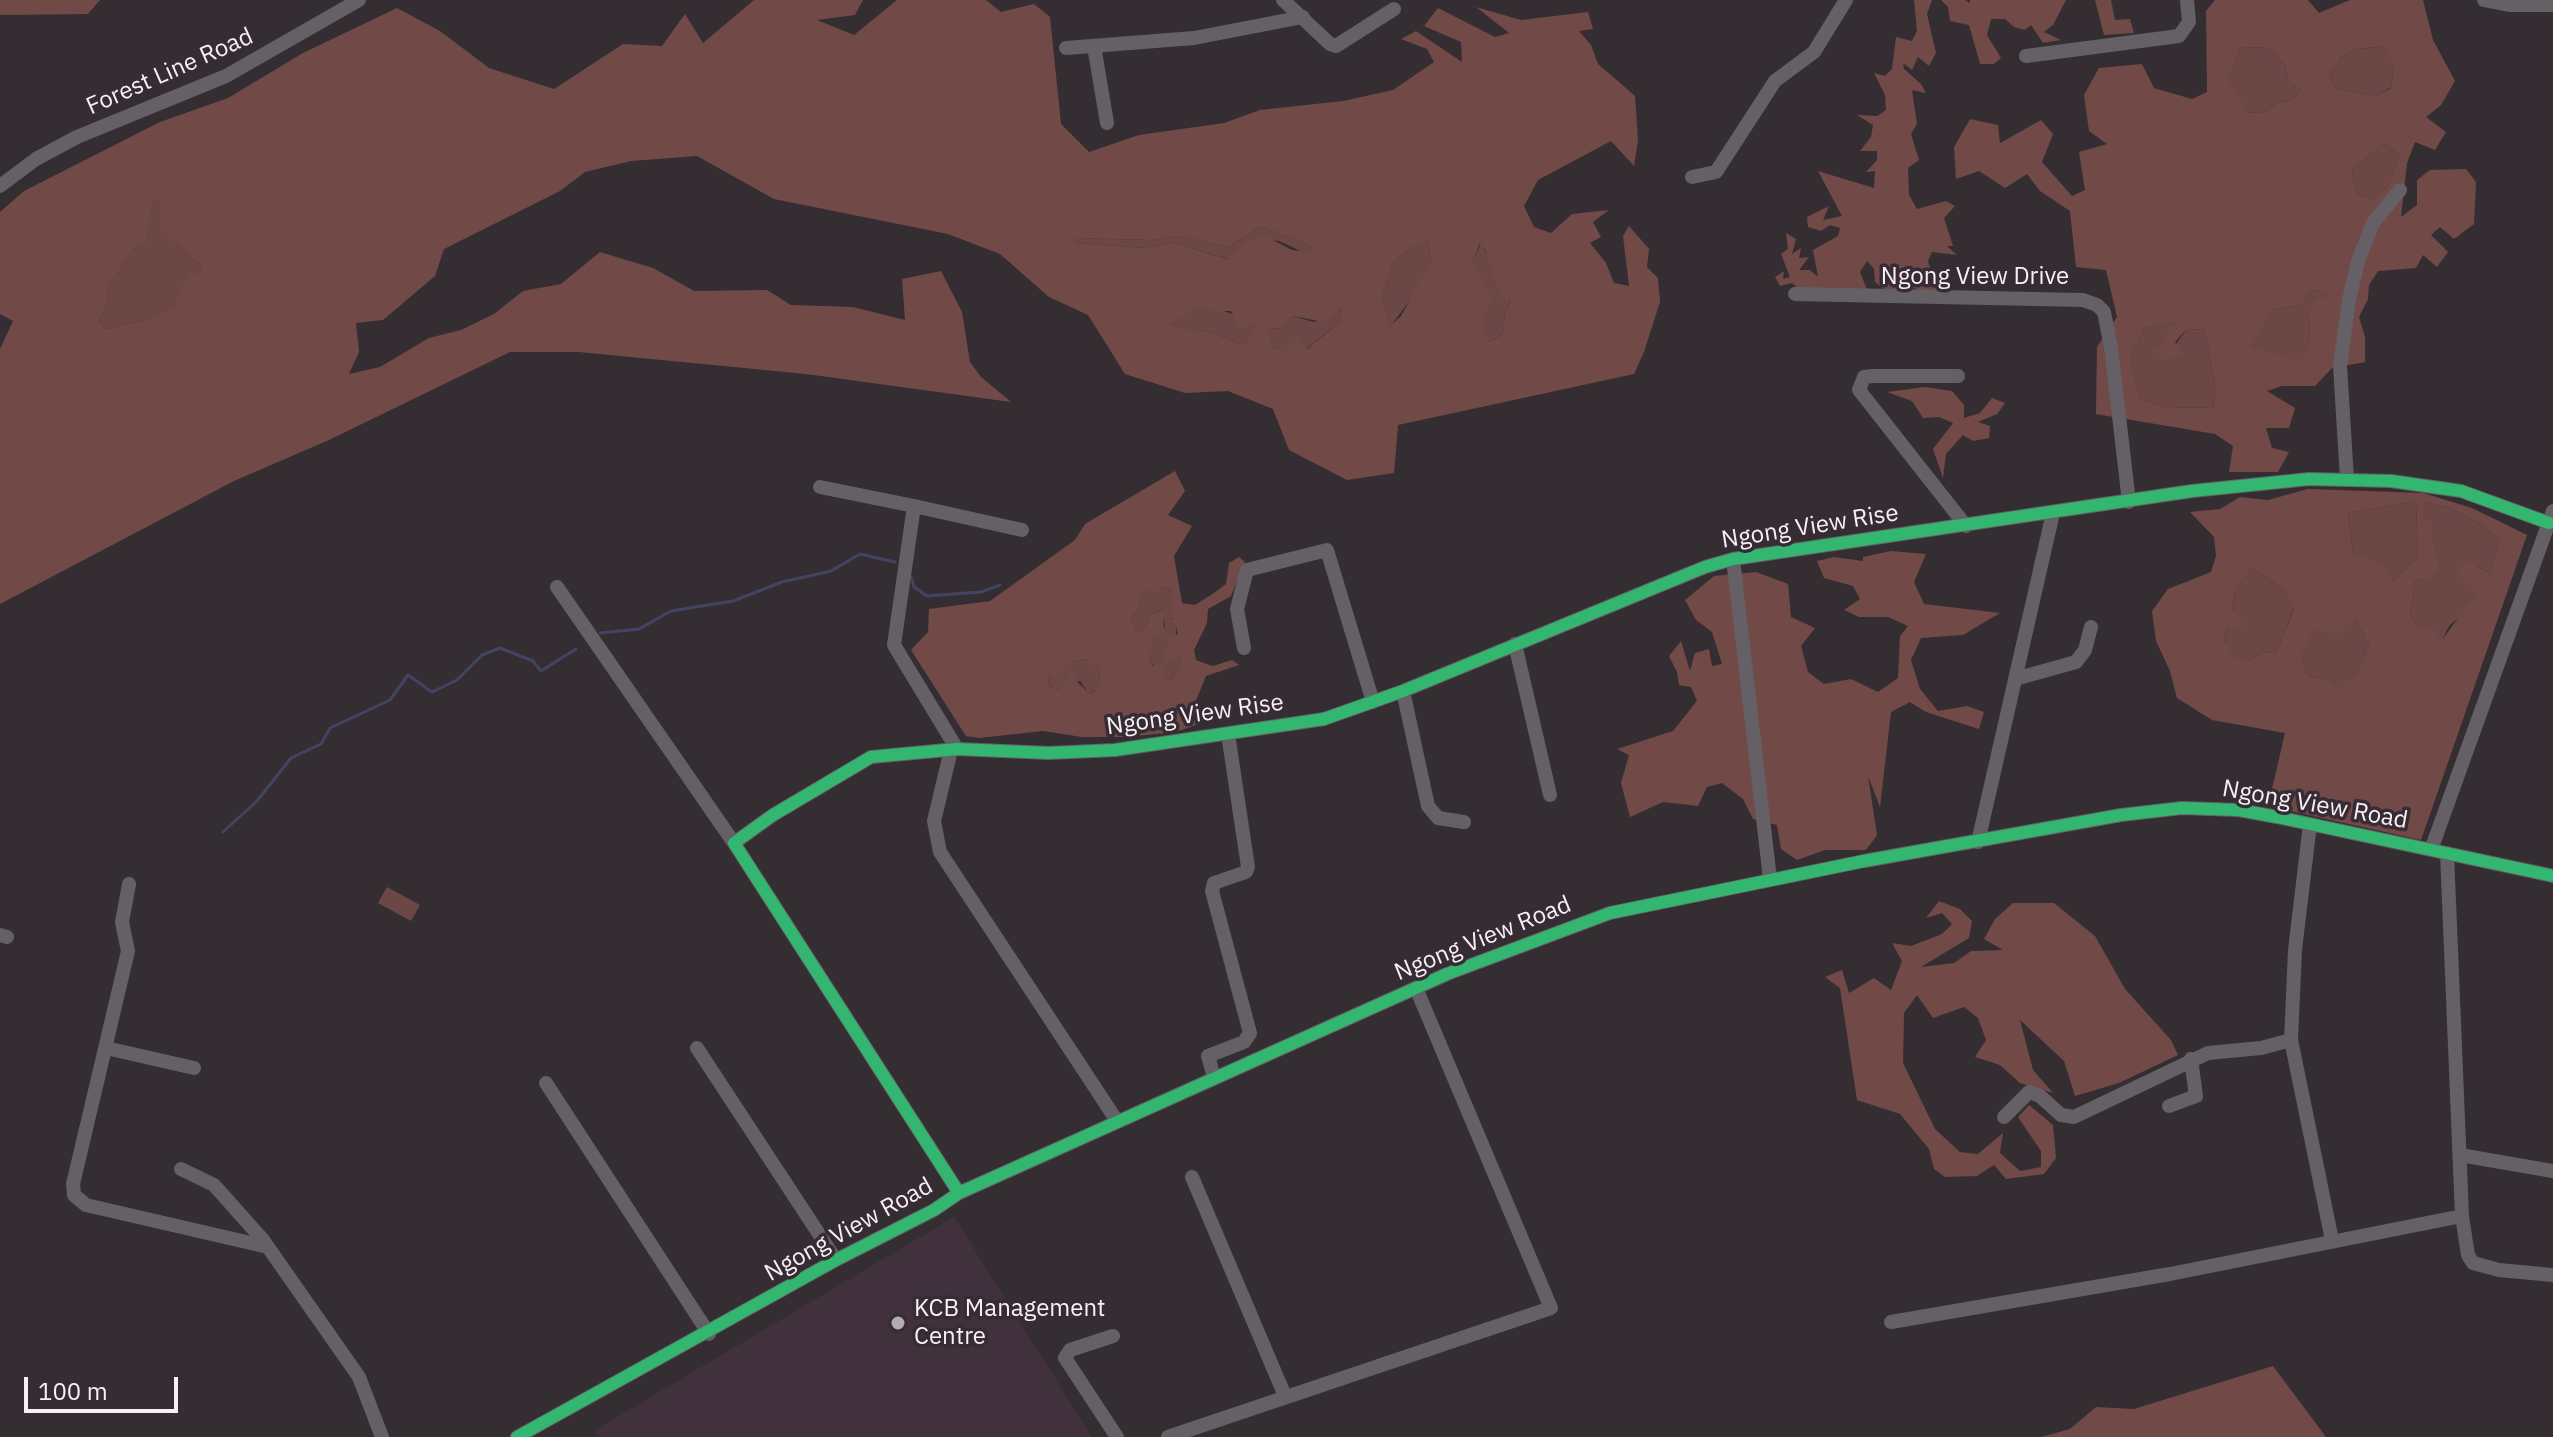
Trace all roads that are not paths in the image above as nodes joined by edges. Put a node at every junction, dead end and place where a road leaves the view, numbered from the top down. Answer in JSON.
{"nodes":[{"id":1,"x":359,"y":0,"type":"edge"},
{"id":2,"x":1283,"y":0,"type":"edge"},
{"id":3,"x":1846,"y":0,"type":"edge"},
{"id":4,"x":2187,"y":0,"type":"edge"},
{"id":5,"x":2484,"y":0,"type":"edge"},
{"id":6,"x":2553,"y":5,"type":"edge"},
{"id":7,"x":1394,"y":9,"type":"dead end"},
{"id":8,"x":1303,"y":17,"type":"junction"},
{"id":9,"x":1094,"y":46,"type":"junction"},
{"id":10,"x":1066,"y":48,"type":"dead end"},
{"id":11,"x":2026,"y":56,"type":"dead end"},
{"id":12,"x":1107,"y":123,"type":"dead end"},
{"id":13,"x":1692,"y":177,"type":"dead end"},
{"id":14,"x":0,"y":186,"type":"edge"},
{"id":15,"x":2400,"y":190,"type":"dead end"},
{"id":16,"x":1795,"y":294,"type":"dead end"},
{"id":17,"x":1958,"y":376,"type":"dead end"},
{"id":18,"x":2347,"y":479,"type":"junction"},
{"id":19,"x":820,"y":487,"type":"dead end"},
{"id":20,"x":2129,"y":502,"type":"junction"},
{"id":21,"x":914,"y":506,"type":"junction"},
{"id":22,"x":2053,"y":513,"type":"junction"},
{"id":23,"x":2551,"y":517,"type":"edge"},
{"id":24,"x":1966,"y":526,"type":"junction"},
{"id":25,"x":1022,"y":530,"type":"dead end"},
{"id":26,"x":1733,"y":559,"type":"junction"},
{"id":27,"x":557,"y":587,"type":"dead end"},
{"id":28,"x":2091,"y":627,"type":"dead end"},
{"id":29,"x":1515,"y":644,"type":"junction"},
{"id":30,"x":1244,"y":648,"type":"dead end"},
{"id":31,"x":2015,"y":679,"type":"junction"},
{"id":32,"x":1403,"y":691,"type":"junction"},
{"id":33,"x":1373,"y":702,"type":"junction"},
{"id":34,"x":1228,"y":734,"type":"junction"},
{"id":35,"x":954,"y":750,"type":"junction"},
{"id":36,"x":1550,"y":795,"type":"dead end"},
{"id":37,"x":1464,"y":822,"type":"dead end"},
{"id":38,"x":2310,"y":824,"type":"junction"},
{"id":39,"x":1978,"y":842,"type":"junction"},
{"id":40,"x":734,"y":843,"type":"junction"},
{"id":41,"x":2431,"y":850,"type":"junction"},
{"id":42,"x":2447,"y":853,"type":"junction"},
{"id":43,"x":2553,"y":876,"type":"edge"},
{"id":44,"x":1770,"y":879,"type":"junction"},
{"id":45,"x":129,"y":884,"type":"dead end"},
{"id":46,"x":1416,"y":988,"type":"junction"},
{"id":47,"x":2291,"y":1040,"type":"junction"},
{"id":48,"x":106,"y":1048,"type":"junction"},
{"id":49,"x":697,"y":1048,"type":"dead end"},
{"id":50,"x":2191,"y":1059,"type":"junction"},
{"id":51,"x":194,"y":1068,"type":"dead end"},
{"id":52,"x":1214,"y":1077,"type":"junction"},
{"id":53,"x":546,"y":1083,"type":"dead end"},
{"id":54,"x":2169,"y":1106,"type":"dead end"},
{"id":55,"x":2004,"y":1117,"type":"dead end"},
{"id":56,"x":1117,"y":1121,"type":"junction"},
{"id":57,"x":2460,"y":1155,"type":"junction"},
{"id":58,"x":181,"y":1169,"type":"dead end"},
{"id":59,"x":2553,"y":1171,"type":"edge"},
{"id":60,"x":1192,"y":1177,"type":"dead end"},
{"id":61,"x":959,"y":1193,"type":"junction"},
{"id":62,"x":2462,"y":1216,"type":"junction"},
{"id":63,"x":2332,"y":1240,"type":"junction"},
{"id":64,"x":268,"y":1247,"type":"junction"},
{"id":65,"x":836,"y":1260,"type":"junction"},
{"id":66,"x":2553,"y":1275,"type":"edge"},
{"id":67,"x":1891,"y":1322,"type":"dead end"},
{"id":68,"x":709,"y":1334,"type":"junction"},
{"id":69,"x":1113,"y":1336,"type":"dead end"},
{"id":70,"x":1285,"y":1396,"type":"junction"},
{"id":71,"x":382,"y":1437,"type":"edge"},
{"id":72,"x":517,"y":1437,"type":"edge"},
{"id":73,"x":1117,"y":1437,"type":"edge"},
{"id":74,"x":1168,"y":1437,"type":"edge"}],
"edges":[{"from":1,"to":14,"type":"street","name":"Forest Line Road"},
{"from":2,"to":8,"type":"street"},
{"from":3,"to":13,"type":"street"},
{"from":4,"to":11,"type":"street"},
{"from":5,"to":6,"type":"street"},
{"from":7,"to":8,"type":"street"},
{"from":8,"to":9,"type":"street"},
{"from":9,"to":10,"type":"street"},
{"from":9,"to":12,"type":"street"},
{"from":15,"to":18,"type":"street"},
{"from":16,"to":20,"type":"street","name":"Ngong View Drive"},
{"from":17,"to":24,"type":"street"},
{"from":18,"to":20,"type":"street","name":"Ngong View Rise"},
{"from":18,"to":23,"type":"street","name":"Ngong View Rise"},
{"from":19,"to":21,"type":"street"},
{"from":20,"to":22,"type":"street","name":"Ngong View Rise"},
{"from":21,"to":25,"type":"street"},
{"from":21,"to":35,"type":"street"},
{"from":22,"to":24,"type":"street","name":"Ngong View Rise"},
{"from":22,"to":31,"type":"street"},
{"from":23,"to":41,"type":"street"},
{"from":24,"to":26,"type":"street","name":"Ngong View Rise"},
{"from":26,"to":29,"type":"street","name":"Ngong View Rise"},
{"from":26,"to":44,"type":"street"},
{"from":27,"to":40,"type":"street"},
{"from":28,"to":31,"type":"street"},
{"from":29,"to":32,"type":"street","name":"Ngong View Rise"},
{"from":29,"to":36,"type":"street"},
{"from":30,"to":33,"type":"street"},
{"from":31,"to":39,"type":"street"},
{"from":32,"to":33,"type":"street","name":"Ngong View Rise"},
{"from":32,"to":37,"type":"street"},
{"from":33,"to":34,"type":"street","name":"Ngong View Rise"},
{"from":34,"to":35,"type":"street","name":"Ngong View Rise"},
{"from":34,"to":52,"type":"street"},
{"from":35,"to":40,"type":"street","name":"Ngong View Rise"},
{"from":35,"to":56,"type":"street"},
{"from":38,"to":39,"type":"street","name":"Ngong View Road"},
{"from":38,"to":41,"type":"street","name":"Ngong View Road"},
{"from":38,"to":47,"type":"street"},
{"from":39,"to":44,"type":"street","name":"Ngong View Road"},
{"from":40,"to":61,"type":"street"},
{"from":41,"to":42,"type":"street","name":"Ngong View Road"},
{"from":42,"to":43,"type":"street","name":"Ngong View Road"},
{"from":42,"to":57,"type":"street"},
{"from":44,"to":46,"type":"street","name":"Ngong View Road"},
{"from":45,"to":48,"type":"street"},
{"from":46,"to":52,"type":"street","name":"Ngong View Road"},
{"from":46,"to":70,"type":"street"},
{"from":47,"to":50,"type":"street"},
{"from":47,"to":63,"type":"street"},
{"from":48,"to":51,"type":"street"},
{"from":48,"to":64,"type":"street"},
{"from":49,"to":65,"type":"street"},
{"from":50,"to":54,"type":"street"},
{"from":50,"to":55,"type":"street"},
{"from":52,"to":56,"type":"street","name":"Ngong View Road"},
{"from":53,"to":68,"type":"street"},
{"from":56,"to":61,"type":"street","name":"Ngong View Road"},
{"from":57,"to":59,"type":"street"},
{"from":57,"to":62,"type":"street"},
{"from":58,"to":64,"type":"street"},
{"from":60,"to":70,"type":"street"},
{"from":61,"to":65,"type":"street","name":"Ngong View Road"},
{"from":62,"to":63,"type":"street"},
{"from":62,"to":66,"type":"street"},
{"from":63,"to":67,"type":"street"},
{"from":64,"to":71,"type":"street"},
{"from":65,"to":68,"type":"street","name":"Ngong View Road"},
{"from":68,"to":72,"type":"street","name":"Ngong View Road"},
{"from":69,"to":73,"type":"street"},
{"from":70,"to":74,"type":"street"}]}
